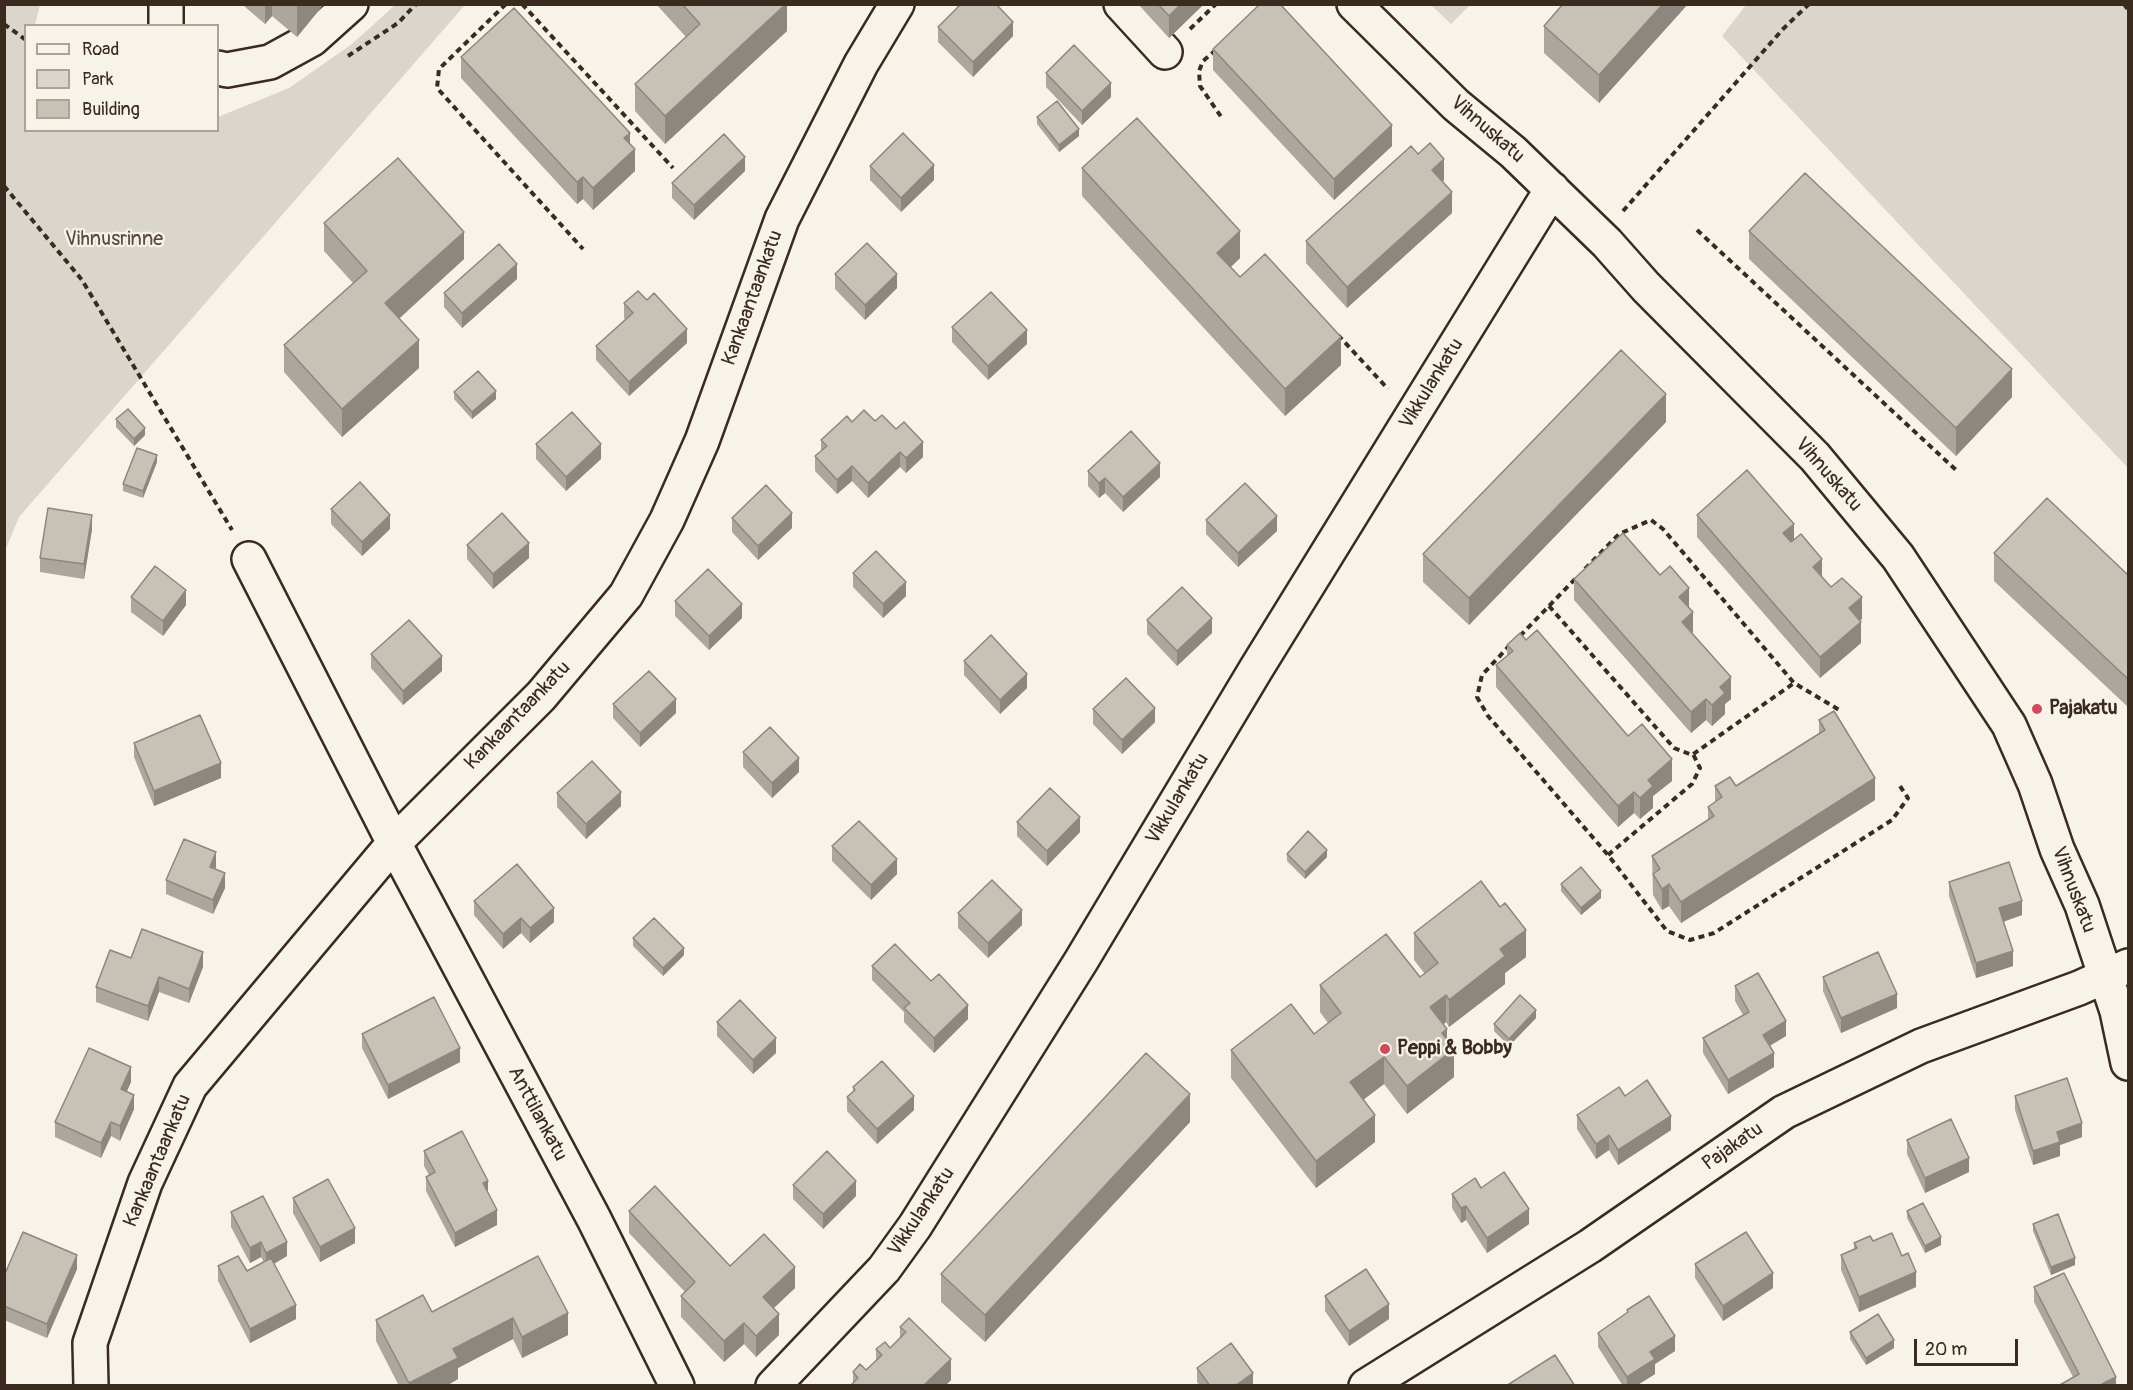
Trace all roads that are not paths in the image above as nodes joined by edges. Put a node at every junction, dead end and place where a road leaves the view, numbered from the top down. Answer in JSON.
{"nodes":[{"id":1,"x":351,"y":4,"type":"edge"},
{"id":2,"x":897,"y":4,"type":"edge"},
{"id":3,"x":1121,"y":4,"type":"edge"},
{"id":4,"x":1354,"y":4,"type":"edge"},
{"id":5,"x":1165,"y":52,"type":"dead end"},
{"id":6,"x":219,"y":68,"type":"edge"},
{"id":7,"x":1552,"y":189,"type":"junction"},
{"id":8,"x":249,"y":559,"type":"road end"},
{"id":9,"x":394,"y":843,"type":"junction"},
{"id":10,"x":2116,"y":972,"type":"edge"},
{"id":11,"x":2128,"y":1063,"type":"edge"},
{"id":12,"x":91,"y":1386,"type":"edge"},
{"id":13,"x":677,"y":1386,"type":"edge"},
{"id":14,"x":773,"y":1386,"type":"edge"},
{"id":15,"x":1366,"y":1386,"type":"edge"}],
"edges":[{"from":1,"to":6,"type":"street"},
{"from":2,"to":9,"type":"street","name":"Kankaantaankatu"},
{"from":3,"to":5,"type":"street"},
{"from":4,"to":7,"type":"street","name":"Vihnuskatu"},
{"from":7,"to":10,"type":"street","name":"Vihnuskatu"},
{"from":7,"to":14,"type":"street","name":"Vikkulankatu"},
{"from":8,"to":9,"type":"street","name":"Anttilankatu"},
{"from":9,"to":12,"type":"street","name":"Kankaantaankatu"},
{"from":9,"to":13,"type":"street","name":"Anttilankatu"},
{"from":10,"to":11,"type":"street","name":"Vihnuskatu"},
{"from":10,"to":15,"type":"street","name":"Pajakatu"}]}
